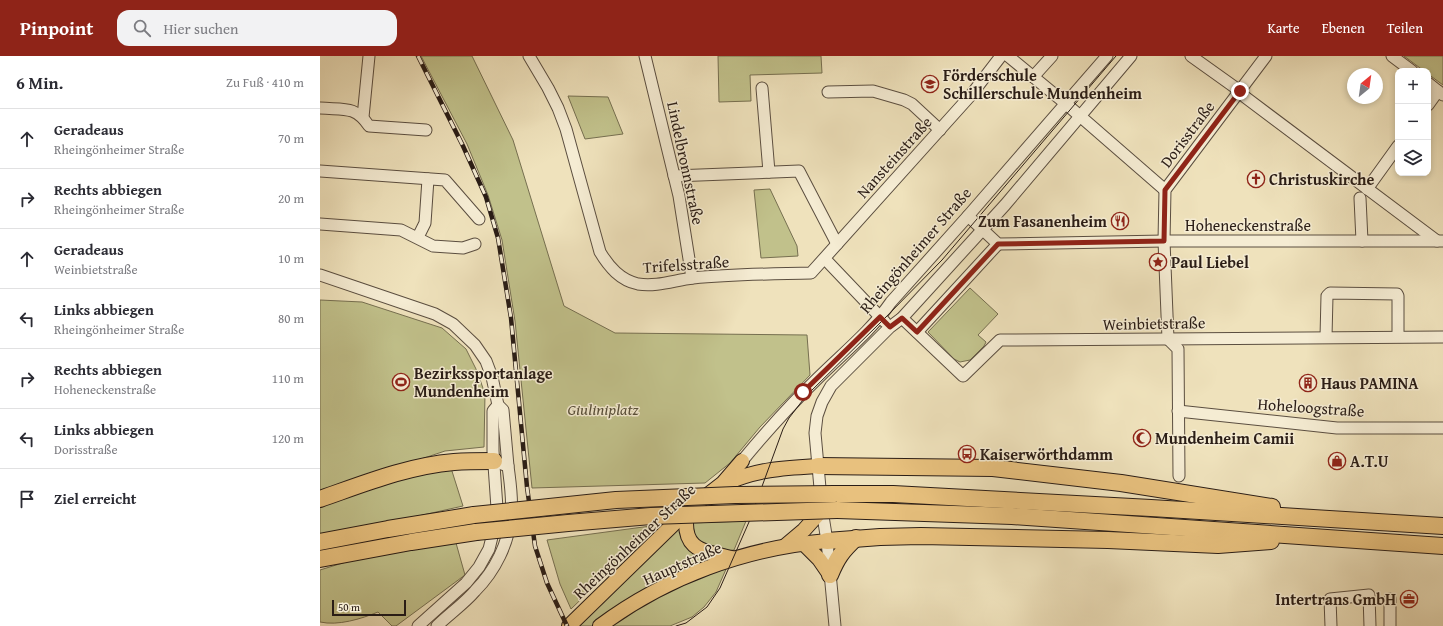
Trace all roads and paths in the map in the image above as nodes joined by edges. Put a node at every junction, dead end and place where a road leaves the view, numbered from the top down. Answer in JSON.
{"nodes":[{"id":1,"x":369,"y":56,"type":"edge"},
{"id":2,"x":529,"y":56,"type":"edge"},
{"id":3,"x":645,"y":56,"type":"edge"},
{"id":4,"x":1002,"y":56,"type":"edge"},
{"id":5,"x":1008,"y":56,"type":"edge"},
{"id":6,"x":1052,"y":56,"type":"edge"},
{"id":7,"x":1107,"y":56,"type":"edge"},
{"id":8,"x":1131,"y":56,"type":"edge"},
{"id":9,"x":1191,"y":56,"type":"edge"},
{"id":10,"x":1266,"y":56,"type":"edge"},
{"id":11,"x":1392,"y":56,"type":"edge"},
{"id":12,"x":1408,"y":68,"type":"edge"},
{"id":13,"x":1033,"y":77,"type":"junction"},
{"id":14,"x":1431,"y":85,"type":"edge"},
{"id":15,"x":762,"y":88,"type":"dead end"},
{"id":16,"x":1240,"y":91,"type":"junction"},
{"id":17,"x":828,"y":92,"type":"dead end"},
{"id":18,"x":1441,"y":93,"type":"edge"},
{"id":19,"x":1065,"y":103,"type":"junction"},
{"id":20,"x":1429,"y":104,"type":"edge"},
{"id":21,"x":320,"y":108,"type":"edge"},
{"id":22,"x":1079,"y":116,"type":"junction"},
{"id":23,"x":363,"y":117,"type":"junction"},
{"id":24,"x":426,"y":130,"type":"dead end"},
{"id":25,"x":940,"y":130,"type":"junction"},
{"id":26,"x":1395,"y":150,"type":"edge"},
{"id":27,"x":320,"y":171,"type":"edge"},
{"id":28,"x":769,"y":172,"type":"junction"},
{"id":29,"x":674,"y":176,"type":"junction"},
{"id":30,"x":428,"y":179,"type":"junction"},
{"id":31,"x":1367,"y":189,"type":"junction"},
{"id":32,"x":1165,"y":190,"type":"junction"},
{"id":33,"x":1360,"y":198,"type":"dead end"},
{"id":34,"x":968,"y":216,"type":"junction"},
{"id":35,"x":478,"y":219,"type":"dead end"},
{"id":36,"x":320,"y":224,"type":"edge"},
{"id":37,"x":983,"y":229,"type":"junction"},
{"id":38,"x":418,"y":237,"type":"junction"},
{"id":39,"x":1164,"y":241,"type":"junction"},
{"id":40,"x":1362,"y":241,"type":"junction"},
{"id":41,"x":1440,"y":241,"type":"edge"},
{"id":42,"x":475,"y":244,"type":"dead end"},
{"id":43,"x":838,"y":244,"type":"junction"},
{"id":44,"x":998,"y":244,"type":"junction"},
{"id":45,"x":825,"y":259,"type":"junction"},
{"id":46,"x":320,"y":275,"type":"edge"},
{"id":47,"x":692,"y":278,"type":"junction"},
{"id":48,"x":880,"y":317,"type":"junction"},
{"id":49,"x":902,"y":318,"type":"junction"},
{"id":50,"x":890,"y":327,"type":"junction"},
{"id":51,"x":917,"y":332,"type":"junction"},
{"id":52,"x":1398,"y":336,"type":"junction"},
{"id":53,"x":1443,"y":336,"type":"edge"},
{"id":54,"x":1326,"y":337,"type":"junction"},
{"id":55,"x":1168,"y":339,"type":"junction"},
{"id":56,"x":498,"y":405,"type":"junction"},
{"id":57,"x":1178,"y":411,"type":"junction"},
{"id":58,"x":1443,"y":428,"type":"edge"},
{"id":59,"x":742,"y":461,"type":"joint"},
{"id":60,"x":501,"y":464,"type":"junction"},
{"id":61,"x":818,"y":466,"type":"junction"},
{"id":62,"x":1179,"y":476,"type":"dead end"},
{"id":63,"x":724,"y":484,"type":"junction"},
{"id":64,"x":320,"y":499,"type":"edge"},
{"id":65,"x":829,"y":510,"type":"junction"},
{"id":66,"x":687,"y":511,"type":"junction"},
{"id":67,"x":1350,"y":521,"type":"junction"},
{"id":68,"x":1443,"y":526,"type":"edge"},
{"id":69,"x":1304,"y":536,"type":"junction"},
{"id":70,"x":856,"y":538,"type":"junction"},
{"id":71,"x":827,"y":541,"type":"junction"},
{"id":72,"x":320,"y":542,"type":"edge"},
{"id":73,"x":803,"y":543,"type":"junction"},
{"id":74,"x":785,"y":546,"type":"junction"},
{"id":75,"x":1443,"y":546,"type":"edge"},
{"id":76,"x":733,"y":558,"type":"junction"},
{"id":77,"x":320,"y":559,"type":"edge"},
{"id":78,"x":830,"y":575,"type":"junction"},
{"id":79,"x":1390,"y":599,"type":"dead end"},
{"id":80,"x":439,"y":607,"type":"junction"},
{"id":81,"x":447,"y":616,"type":"junction"},
{"id":82,"x":418,"y":626,"type":"edge"},
{"id":83,"x":437,"y":626,"type":"edge"},
{"id":84,"x":569,"y":626,"type":"edge"},
{"id":85,"x":600,"y":626,"type":"edge"},
{"id":86,"x":835,"y":626,"type":"edge"},
{"id":87,"x":1331,"y":626,"type":"edge"},
{"id":88,"x":1370,"y":626,"type":"edge"},
{"id":89,"x":1390,"y":626,"type":"edge"}],
"edges":[{"from":1,"to":23,"type":"street"},
{"from":2,"to":47,"type":"street","name":"Trifelsstraße"},
{"from":3,"to":29,"type":"street","name":"Lindelbronnstraße"},
{"from":4,"to":25,"type":"street","name":"Nansteinstraße"},
{"from":5,"to":13,"type":"street"},
{"from":6,"to":13,"type":"street"},
{"from":7,"to":19,"type":"street","name":"Rheingönheimer Straße"},
{"from":8,"to":22,"type":"street","name":"Rheingönheimer Straße"},
{"from":9,"to":16,"type":"street"},
{"from":10,"to":16,"type":"street","name":"Dorisstraße"},
{"from":11,"to":12,"type":"street"},
{"from":13,"to":19,"type":"street"},
{"from":14,"to":18,"type":"street"},
{"from":15,"to":28,"type":"street"},
{"from":16,"to":31,"type":"street"},
{"from":16,"to":32,"type":"street","name":"Dorisstraße"},
{"from":17,"to":25,"type":"street"},
{"from":18,"to":20,"type":"street"},
{"from":19,"to":22,"type":"street"},
{"from":19,"to":34,"type":"street","name":"Rheingönheimer Straße"},
{"from":21,"to":23,"type":"street"},
{"from":22,"to":32,"type":"street"},
{"from":22,"to":37,"type":"street","name":"Rheingönheimer Straße"},
{"from":23,"to":24,"type":"street"},
{"from":25,"to":43,"type":"street","name":"Nansteinstraße"},
{"from":26,"to":31,"type":"street"},
{"from":27,"to":30,"type":"street"},
{"from":28,"to":29,"type":"street"},
{"from":28,"to":43,"type":"street"},
{"from":29,"to":47,"type":"street","name":"Lindelbronnstraße"},
{"from":30,"to":35,"type":"street"},
{"from":30,"to":38,"type":"street"},
{"from":31,"to":41,"type":"street"},
{"from":32,"to":39,"type":"street","name":"Dorisstraße"},
{"from":33,"to":40,"type":"street"},
{"from":34,"to":37,"type":"street"},
{"from":34,"to":48,"type":"street","name":"Rheingönheimer Straße"},
{"from":36,"to":38,"type":"street"},
{"from":37,"to":44,"type":"street"},
{"from":37,"to":49,"type":"street","name":"Rheingönheimer Straße"},
{"from":38,"to":42,"type":"street"},
{"from":39,"to":40,"type":"street","name":"Hoheneckenstraße"},
{"from":39,"to":44,"type":"street","name":"Hoheneckenstraße"},
{"from":39,"to":55,"type":"street","name":"Dorisstraße"},
{"from":40,"to":41,"type":"street","name":"Hoheneckenstraße"},
{"from":43,"to":45,"type":"street","name":"Nansteinstraße"},
{"from":44,"to":51,"type":"street"},
{"from":45,"to":47,"type":"street","name":"Trifelsstraße"},
{"from":45,"to":48,"type":"street"},
{"from":46,"to":56,"type":"street"},
{"from":48,"to":50,"type":"street"},
{"from":48,"to":59,"type":"street","name":"Rheingönheimer Straße"},
{"from":49,"to":50,"type":"street","name":"Rheingönheimer Straße"},
{"from":49,"to":51,"type":"street","name":"Weinbietstraße"},
{"from":50,"to":61,"type":"street","name":"Rheingönheimer Straße"},
{"from":51,"to":55,"type":"street","name":"Weinbietstraße"},
{"from":52,"to":53,"type":"street","name":"Weinbietstraße"},
{"from":52,"to":54,"type":"street","name":"Weinbietstraße"},
{"from":52,"to":54,"type":"street"},
{"from":54,"to":55,"type":"street","name":"Weinbietstraße"},
{"from":55,"to":57,"type":"street"},
{"from":56,"to":60,"type":"street"},
{"from":56,"to":60,"type":"street"},
{"from":57,"to":58,"type":"street","name":"Hoheloogstraße"},
{"from":57,"to":62,"type":"street"},
{"from":59,"to":63,"type":"main road"},
{"from":60,"to":64,"type":"highway"},
{"from":60,"to":80,"type":"street"},
{"from":60,"to":81,"type":"street"},
{"from":61,"to":63,"type":"main road"},
{"from":61,"to":65,"type":"street","name":"Rheingönheimer Straße"},
{"from":61,"to":67,"type":"highway"},
{"from":63,"to":66,"type":"main road","name":"Rheingönheimer Straße"},
{"from":65,"to":69,"type":"highway"},
{"from":65,"to":71,"type":"street","name":"Rheingönheimer Straße"},
{"from":65,"to":74,"type":"main road"},
{"from":65,"to":77,"type":"highway","bridge":true},
{"from":66,"to":76,"type":"main road"},
{"from":66,"to":84,"type":"main road","name":"Rheingönheimer Straße"},
{"from":67,"to":68,"type":"highway"},
{"from":67,"to":72,"type":"highway","bridge":true},
{"from":69,"to":70,"type":"highway"},
{"from":69,"to":75,"type":"highway"},
{"from":70,"to":71,"type":"highway"},
{"from":70,"to":78,"type":"highway"},
{"from":71,"to":73,"type":"main road"},
{"from":71,"to":78,"type":"street","name":"Rheingönheimer Straße"},
{"from":73,"to":74,"type":"main road"},
{"from":73,"to":78,"type":"main road"},
{"from":74,"to":76,"type":"main road","name":"Hauptstraße"},
{"from":76,"to":85,"type":"main road","name":"Hauptstraße"},
{"from":78,"to":86,"type":"street","name":"Rheingönheimer Straße"},
{"from":79,"to":89,"type":"street"},
{"from":80,"to":81,"type":"street"},
{"from":80,"to":82,"type":"street"},
{"from":81,"to":83,"type":"street"},
{"from":87,"to":88,"type":"street"}]}
